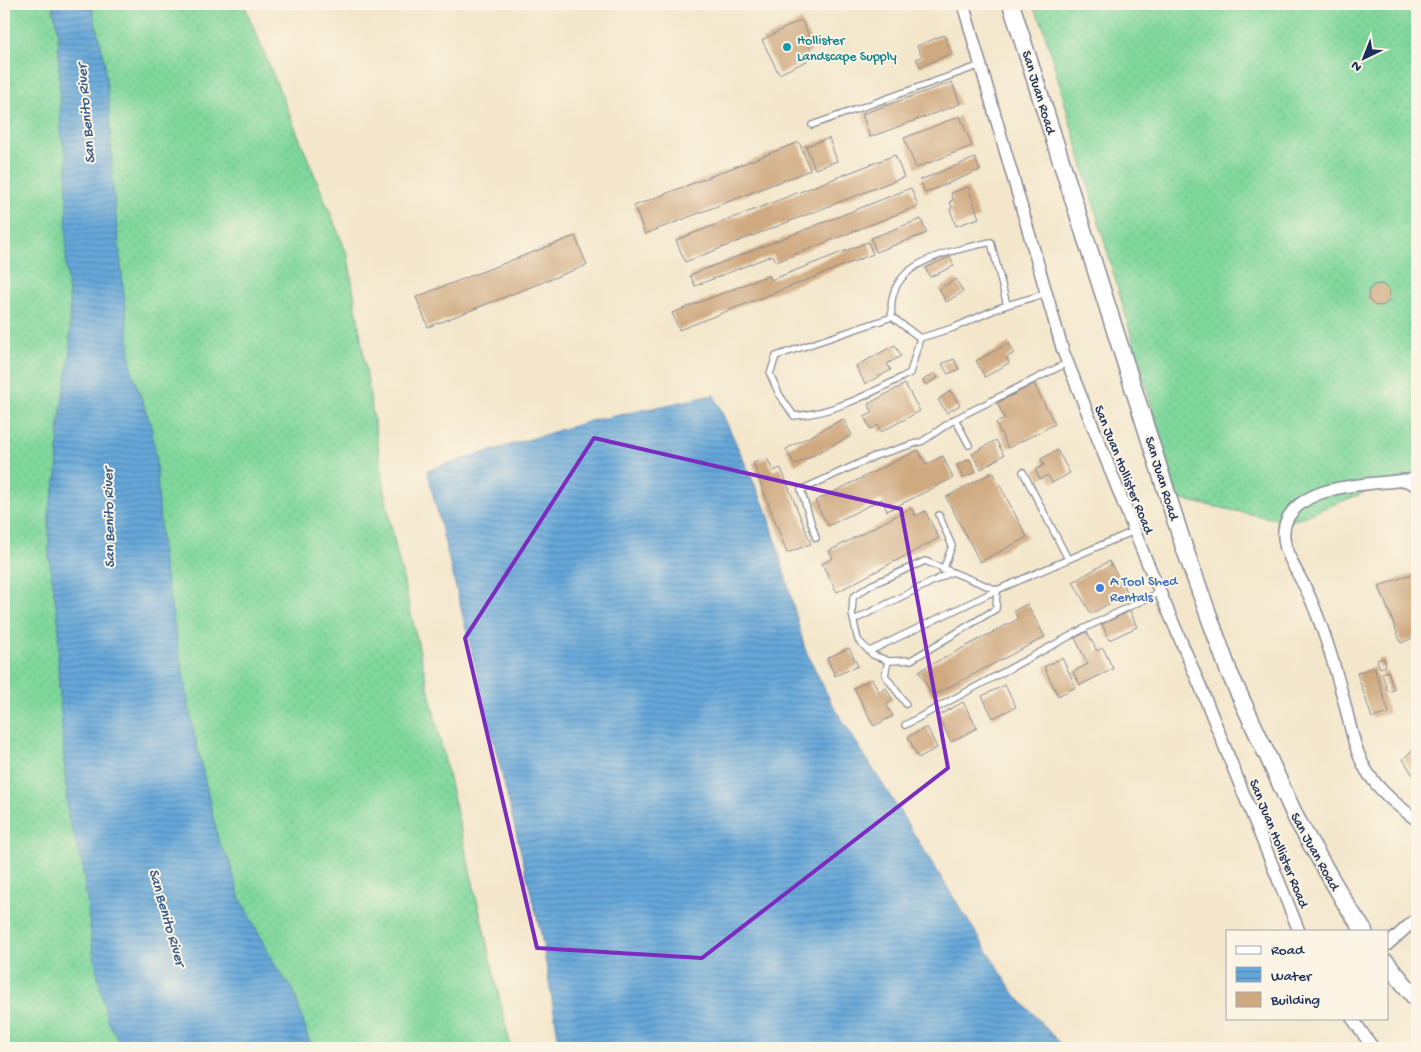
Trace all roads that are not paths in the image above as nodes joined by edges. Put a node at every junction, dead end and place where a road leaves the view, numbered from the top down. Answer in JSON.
{"nodes":[{"id":1,"x":964,"y":4,"type":"edge"},
{"id":2,"x":1011,"y":4,"type":"edge"},
{"id":3,"x":981,"y":64,"type":"junction"},
{"id":4,"x":812,"y":125,"type":"dead end"},
{"id":5,"x":1047,"y":293,"type":"junction"},
{"id":6,"x":1007,"y":305,"type":"junction"},
{"id":7,"x":892,"y":317,"type":"junction"},
{"id":8,"x":920,"y":338,"type":"junction"},
{"id":9,"x":1067,"y":363,"type":"junction"},
{"id":10,"x":955,"y":420,"type":"junction"},
{"id":11,"x":969,"y":445,"type":"dead end"},
{"id":12,"x":1023,"y":472,"type":"dead end"},
{"id":13,"x":1417,"y":473,"type":"edge"},
{"id":14,"x":1405,"y":480,"type":"junction"},
{"id":15,"x":1417,"y":486,"type":"edge"},
{"id":16,"x":938,"y":515,"type":"dead end"},
{"id":17,"x":1134,"y":531,"type":"junction"},
{"id":18,"x":816,"y":538,"type":"dead end"},
{"id":19,"x":1068,"y":559,"type":"junction"},
{"id":20,"x":943,"y":570,"type":"junction"},
{"id":21,"x":950,"y":573,"type":"junction"},
{"id":22,"x":998,"y":590,"type":"junction"},
{"id":23,"x":1160,"y":592,"type":"junction"},
{"id":24,"x":854,"y":620,"type":"junction"},
{"id":25,"x":870,"y":651,"type":"junction"},
{"id":26,"x":888,"y":661,"type":"junction"},
{"id":27,"x":906,"y":704,"type":"dead end"},
{"id":28,"x":906,"y":725,"type":"dead end"},
{"id":29,"x":1417,"y":820,"type":"edge"},
{"id":30,"x":1417,"y":918,"type":"edge"},
{"id":31,"x":1299,"y":930,"type":"edge"},
{"id":32,"x":1363,"y":930,"type":"edge"},
{"id":33,"x":1388,"y":944,"type":"edge"},
{"id":34,"x":1388,"y":964,"type":"edge"},
{"id":35,"x":1417,"y":1000,"type":"edge"},
{"id":36,"x":1353,"y":1020,"type":"edge"},
{"id":37,"x":1373,"y":1048,"type":"edge"}],
"edges":[{"from":1,"to":3,"type":"street","name":"San Juan Hollister Road"},
{"from":2,"to":32,"type":"main road","name":"San Juan Road"},
{"from":3,"to":4,"type":"lane"},
{"from":3,"to":5,"type":"street","name":"San Juan Hollister Road"},
{"from":5,"to":6,"type":"lane"},
{"from":5,"to":9,"type":"street","name":"San Juan Hollister Road"},
{"from":6,"to":7,"type":"lane"},
{"from":6,"to":8,"type":"lane"},
{"from":7,"to":8,"type":"lane"},
{"from":7,"to":8,"type":"lane"},
{"from":9,"to":10,"type":"lane"},
{"from":9,"to":17,"type":"street","name":"San Juan Hollister Road"},
{"from":10,"to":11,"type":"lane"},
{"from":10,"to":18,"type":"lane"},
{"from":12,"to":19,"type":"lane"},
{"from":13,"to":14,"type":"lane"},
{"from":14,"to":15,"type":"street"},
{"from":14,"to":29,"type":"street"},
{"from":16,"to":20,"type":"lane"},
{"from":17,"to":19,"type":"lane"},
{"from":17,"to":23,"type":"street","name":"San Juan Hollister Road"},
{"from":19,"to":22,"type":"lane"},
{"from":20,"to":21,"type":"lane"},
{"from":20,"to":24,"type":"lane"},
{"from":21,"to":22,"type":"lane"},
{"from":21,"to":24,"type":"lane"},
{"from":22,"to":25,"type":"lane"},
{"from":22,"to":26,"type":"lane"},
{"from":23,"to":28,"type":"lane"},
{"from":23,"to":31,"type":"street","name":"San Juan Hollister Road"},
{"from":24,"to":25,"type":"lane"},
{"from":25,"to":26,"type":"lane"},
{"from":26,"to":27,"type":"lane"},
{"from":30,"to":33,"type":"street"},
{"from":34,"to":35,"type":"main road"},
{"from":36,"to":37,"type":"street"}]}
